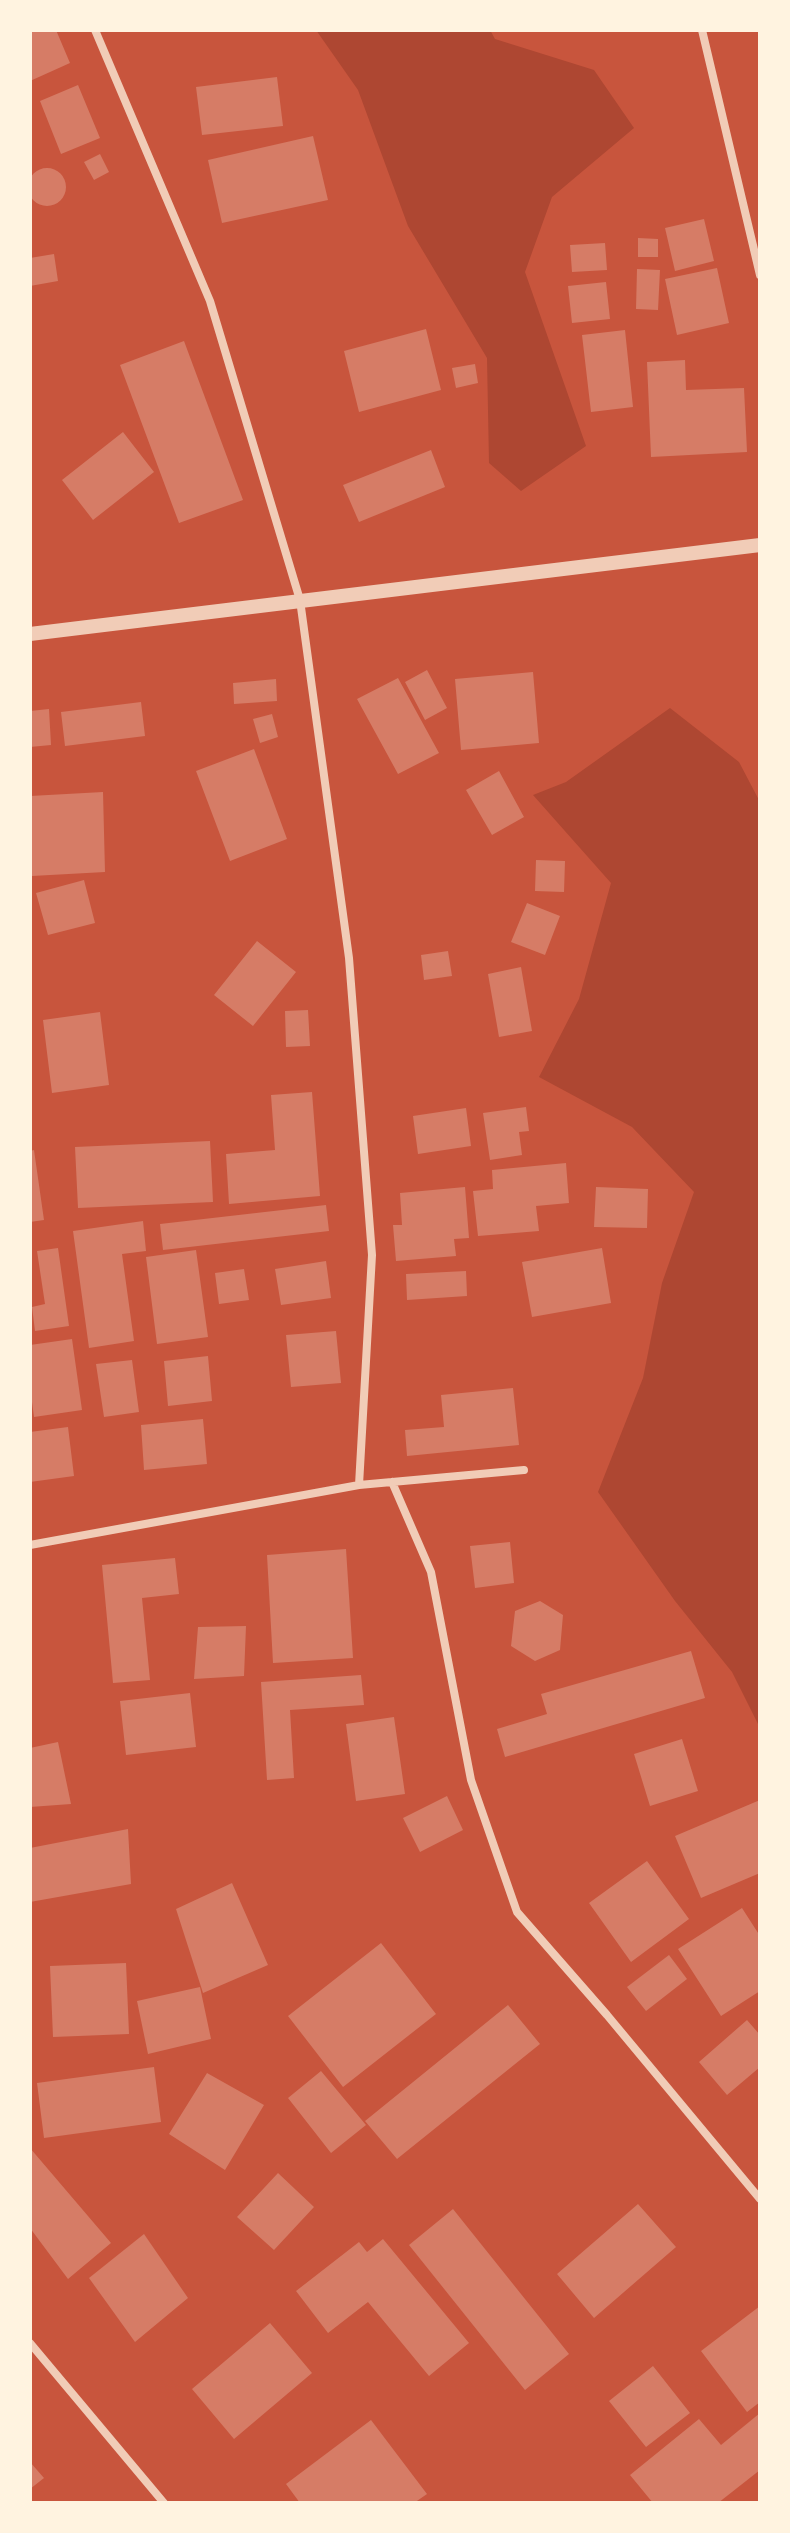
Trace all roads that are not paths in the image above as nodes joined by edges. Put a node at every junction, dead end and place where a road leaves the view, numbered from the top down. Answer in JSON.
{"nodes":[{"id":1,"x":95,"y":30,"type":"edge"},
{"id":2,"x":702,"y":30,"type":"edge"},
{"id":3,"x":760,"y":275,"type":"edge"},
{"id":4,"x":760,"y":545,"type":"edge"},
{"id":5,"x":300,"y":600,"type":"junction"},
{"id":6,"x":30,"y":634,"type":"edge"},
{"id":7,"x":524,"y":1470,"type":"dead end"},
{"id":8,"x":392,"y":1482,"type":"junction"},
{"id":9,"x":359,"y":1485,"type":"junction"},
{"id":10,"x":30,"y":1545,"type":"edge"},
{"id":11,"x":760,"y":2199,"type":"edge"},
{"id":12,"x":30,"y":2343,"type":"edge"},
{"id":13,"x":164,"y":2503,"type":"edge"}],
"edges":[{"from":1,"to":5,"type":"street"},
{"from":2,"to":3,"type":"street"},
{"from":4,"to":5,"type":"street"},
{"from":5,"to":6,"type":"street"},
{"from":5,"to":9,"type":"street"},
{"from":7,"to":8,"type":"street"},
{"from":8,"to":9,"type":"street"},
{"from":8,"to":11,"type":"street"},
{"from":9,"to":10,"type":"street"},
{"from":12,"to":13,"type":"street"}]}
